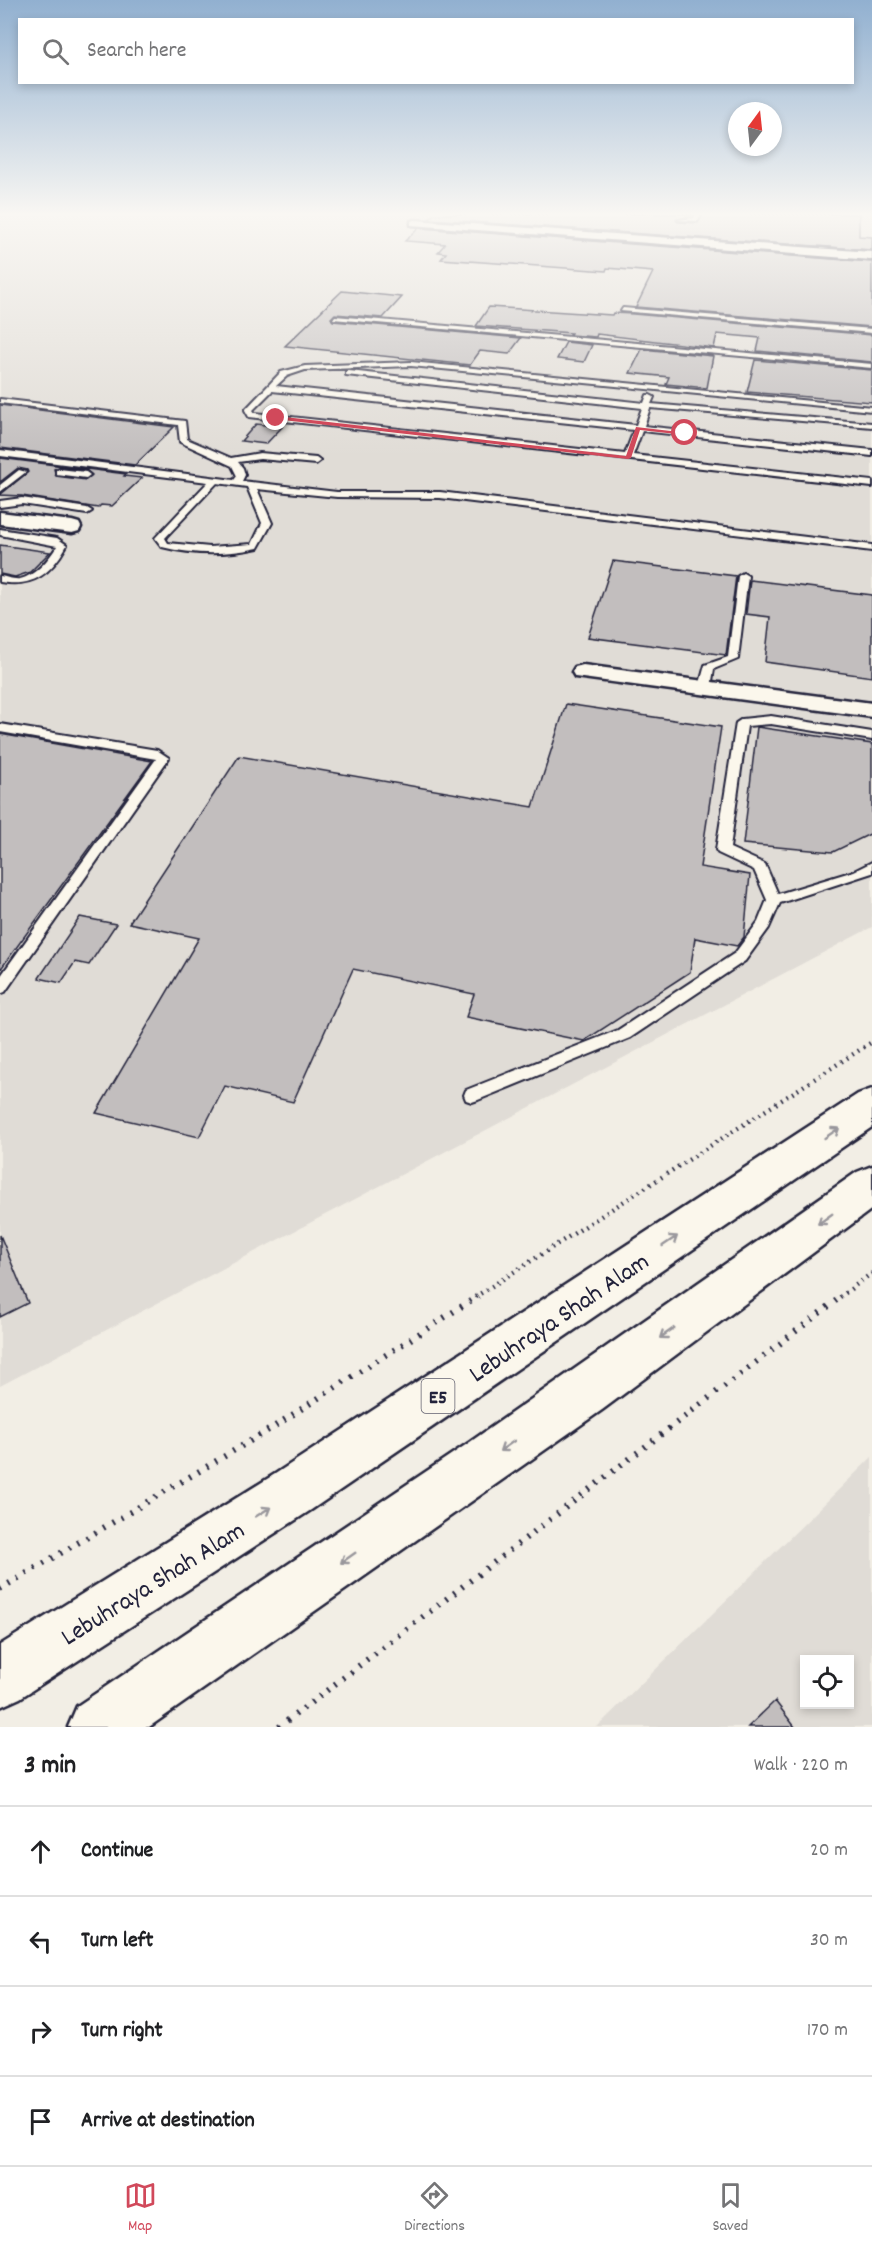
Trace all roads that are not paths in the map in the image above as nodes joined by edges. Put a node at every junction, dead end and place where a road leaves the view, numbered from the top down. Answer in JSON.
{"nodes":[{"id":1,"x":623,"y":310,"type":"dead end"},
{"id":2,"x":335,"y":318,"type":"dead end"},
{"id":3,"x":872,"y":331,"type":"edge"},
{"id":4,"x":872,"y":366,"type":"edge"},
{"id":5,"x":305,"y":368,"type":"junction"},
{"id":6,"x":653,"y":387,"type":"junction"},
{"id":7,"x":270,"y":388,"type":"junction"},
{"id":8,"x":0,"y":401,"type":"edge"},
{"id":9,"x":648,"y":406,"type":"junction"},
{"id":10,"x":872,"y":409,"type":"edge"},
{"id":11,"x":872,"y":425,"type":"edge"},
{"id":12,"x":638,"y":428,"type":"junction"},
{"id":13,"x":0,"y":453,"type":"edge"},
{"id":14,"x":872,"y":453,"type":"edge"},
{"id":15,"x":628,"y":458,"type":"junction"},
{"id":16,"x":230,"y":461,"type":"junction"},
{"id":17,"x":316,"y":461,"type":"dead end"},
{"id":18,"x":22,"y":472,"type":"dead end"},
{"id":19,"x":59,"y":472,"type":"dead end"},
{"id":20,"x":86,"y":475,"type":"dead end"},
{"id":21,"x":214,"y":480,"type":"junction"},
{"id":22,"x":236,"y":483,"type":"junction"},
{"id":23,"x":872,"y":484,"type":"edge"},
{"id":24,"x":251,"y":486,"type":"junction"},
{"id":25,"x":0,"y":489,"type":"edge"},
{"id":26,"x":0,"y":504,"type":"edge"},
{"id":27,"x":0,"y":518,"type":"edge"},
{"id":28,"x":72,"y":527,"type":"junction"},
{"id":29,"x":0,"y":532,"type":"edge"},
{"id":30,"x":57,"y":541,"type":"junction"},
{"id":31,"x":872,"y":548,"type":"edge"},
{"id":32,"x":743,"y":576,"type":"dead end"},
{"id":33,"x":0,"y":579,"type":"edge"},
{"id":34,"x":583,"y":672,"type":"dead end"},
{"id":35,"x":705,"y":687,"type":"junction"},
{"id":36,"x":872,"y":710,"type":"edge"},
{"id":37,"x":0,"y":728,"type":"edge"},
{"id":38,"x":872,"y":736,"type":"edge"},
{"id":39,"x":872,"y":867,"type":"edge"},
{"id":40,"x":774,"y":900,"type":"junction"},
{"id":41,"x":0,"y":988,"type":"edge"},
{"id":42,"x":472,"y":1095,"type":"dead end"},
{"id":43,"x":872,"y":1106,"type":"edge"},
{"id":44,"x":872,"y":1185,"type":"edge"},
{"id":45,"x":0,"y":1678,"type":"edge"},
{"id":46,"x":98,"y":1727,"type":"edge"}],
"edges":[{"from":1,"to":3,"type":"lane"},
{"from":2,"to":4,"type":"lane"},
{"from":5,"to":6,"type":"lane"},
{"from":5,"to":7,"type":"lane"},
{"from":5,"to":9,"type":"lane"},
{"from":6,"to":9,"type":"lane"},
{"from":6,"to":10,"type":"lane"},
{"from":7,"to":12,"type":"lane"},
{"from":7,"to":15,"type":"lane"},
{"from":8,"to":16,"type":"lane"},
{"from":9,"to":11,"type":"lane"},
{"from":9,"to":12,"type":"lane"},
{"from":12,"to":14,"type":"lane"},
{"from":12,"to":15,"type":"lane"},
{"from":13,"to":21,"type":"lane"},
{"from":15,"to":23,"type":"lane"},
{"from":16,"to":17,"type":"lane"},
{"from":16,"to":22,"type":"lane"},
{"from":18,"to":25,"type":"lane"},
{"from":19,"to":20,"type":"lane"},
{"from":21,"to":22,"type":"lane"},
{"from":21,"to":24,"type":"lane"},
{"from":22,"to":24,"type":"lane"},
{"from":24,"to":31,"type":"lane"},
{"from":26,"to":28,"type":"lane"},
{"from":27,"to":28,"type":"street"},
{"from":28,"to":30,"type":"lane"},
{"from":29,"to":30,"type":"lane"},
{"from":30,"to":33,"type":"lane"},
{"from":32,"to":35,"type":"lane"},
{"from":34,"to":35,"type":"street"},
{"from":35,"to":36,"type":"street"},
{"from":37,"to":41,"type":"lane"},
{"from":38,"to":40,"type":"lane"},
{"from":39,"to":40,"type":"lane"},
{"from":40,"to":42,"type":"lane"},
{"from":45,"to":43,"type":"highway","name":"Lebuhraya Shah Alam","number":"E5","one_way":true},
{"from":44,"to":46,"type":"highway","one_way":true}]}
